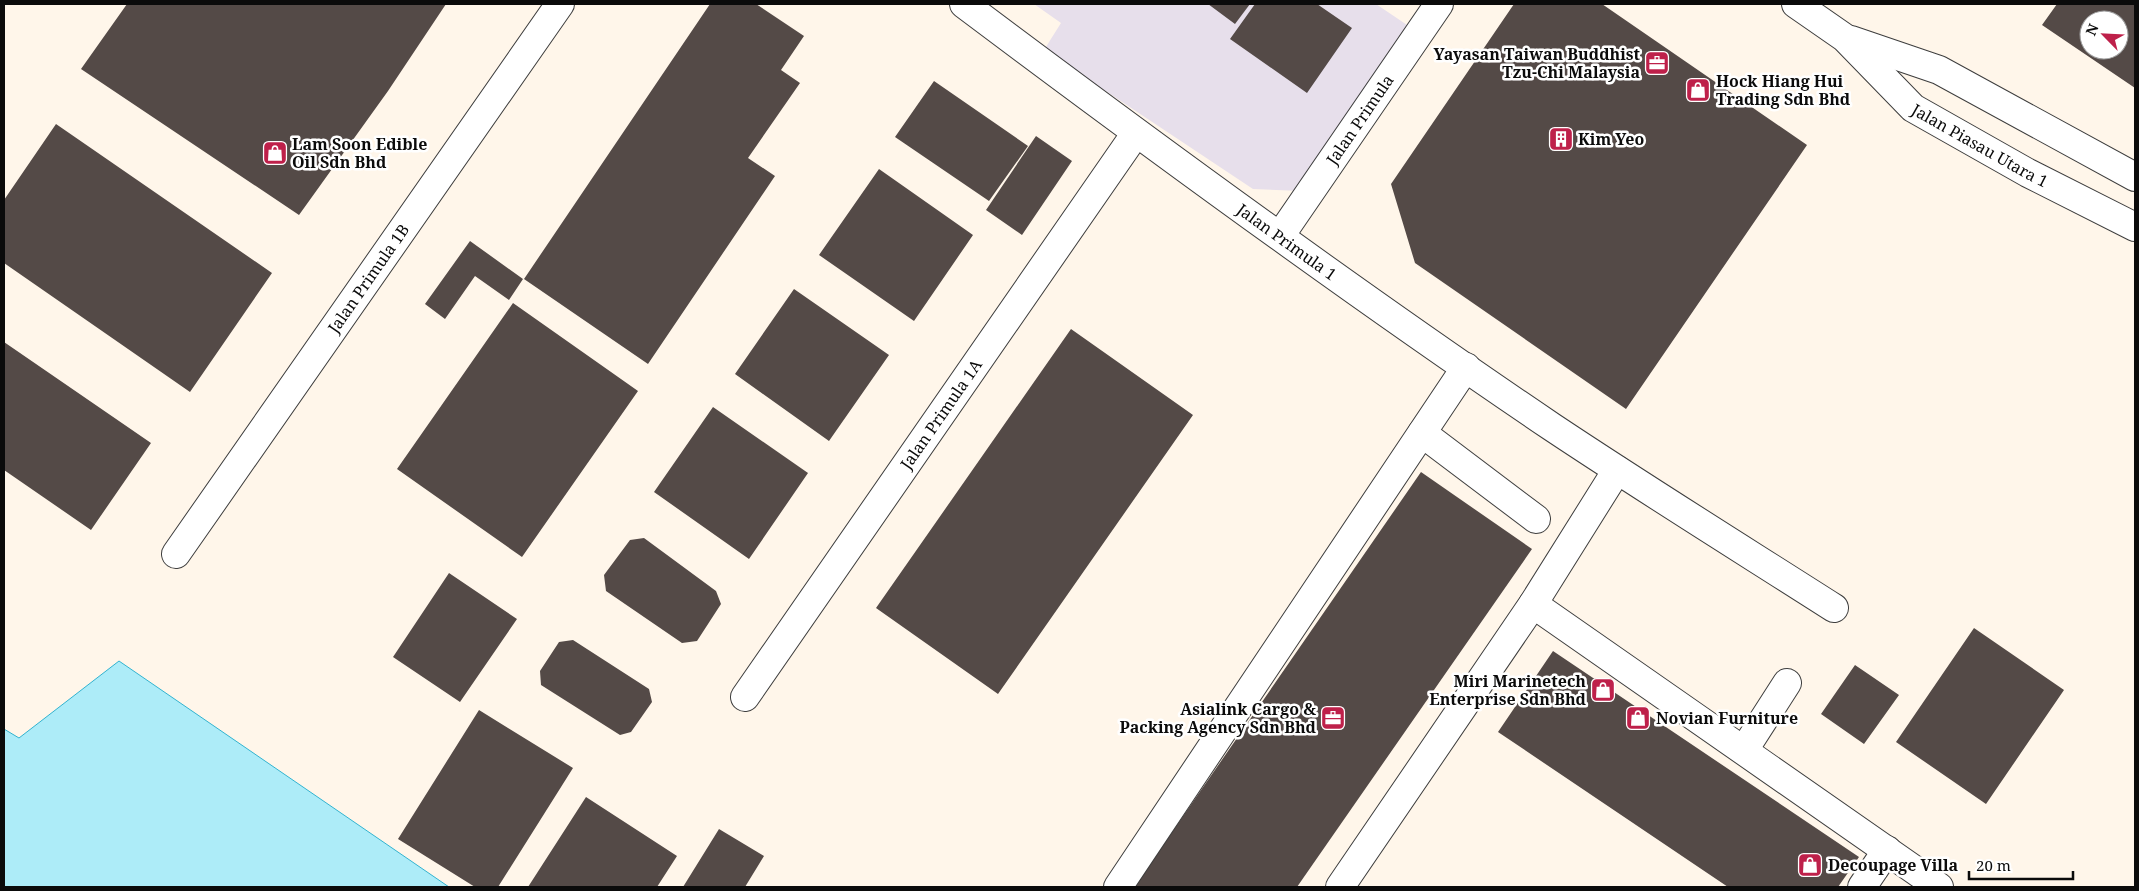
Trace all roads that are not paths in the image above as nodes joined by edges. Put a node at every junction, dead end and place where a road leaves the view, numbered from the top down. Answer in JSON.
{"nodes":[{"id":1,"x":560,"y":4,"type":"edge"},
{"id":2,"x":964,"y":4,"type":"edge"},
{"id":3,"x":1439,"y":4,"type":"edge"},
{"id":4,"x":1796,"y":4,"type":"edge"},
{"id":5,"x":1844,"y":38,"type":"junction"},
{"id":6,"x":1136,"y":133,"type":"junction"},
{"id":7,"x":2135,"y":177,"type":"edge"},
{"id":8,"x":2135,"y":226,"type":"edge"},
{"id":9,"x":1280,"y":236,"type":"junction"},
{"id":10,"x":1466,"y":367,"type":"junction"},
{"id":11,"x":1422,"y":433,"type":"junction"},
{"id":12,"x":1618,"y":470,"type":"junction"},
{"id":13,"x":1536,"y":519,"type":"dead end"},
{"id":14,"x":176,"y":554,"type":"dead end"},
{"id":15,"x":1533,"y":604,"type":"junction"},
{"id":16,"x":1834,"y":608,"type":"dead end"},
{"id":17,"x":1787,"y":683,"type":"dead end"},
{"id":18,"x":745,"y":697,"type":"dead end"},
{"id":19,"x":1744,"y":750,"type":"junction"},
{"id":20,"x":1888,"y":850,"type":"junction"},
{"id":21,"x":1118,"y":887,"type":"edge"},
{"id":22,"x":1340,"y":887,"type":"edge"},
{"id":23,"x":1862,"y":887,"type":"edge"},
{"id":24,"x":1939,"y":887,"type":"edge"}],
"edges":[{"from":1,"to":14,"type":"street","name":"Jalan Primula 1B"},
{"from":2,"to":6,"type":"street","name":"Jalan Primula 1"},
{"from":3,"to":9,"type":"street","name":"Jalan Primula"},
{"from":4,"to":5,"type":"street","name":"Jalan Piasau Utara 1"},
{"from":5,"to":7,"type":"street","name":"Jalan Piasau Utara 1"},
{"from":5,"to":8,"type":"street","name":"Jalan Piasau Utara 1"},
{"from":6,"to":9,"type":"street","name":"Jalan Primula 1"},
{"from":6,"to":18,"type":"street","name":"Jalan Primula 1A"},
{"from":9,"to":10,"type":"street","name":"Jalan Primula 1"},
{"from":10,"to":11,"type":"street"},
{"from":10,"to":12,"type":"street","name":"Jalan Primula 1"},
{"from":11,"to":13,"type":"street"},
{"from":11,"to":21,"type":"street"},
{"from":12,"to":15,"type":"street"},
{"from":12,"to":16,"type":"street","name":"Jalan Primula 1"},
{"from":15,"to":19,"type":"street"},
{"from":15,"to":22,"type":"street"},
{"from":17,"to":19,"type":"street"},
{"from":19,"to":20,"type":"street"},
{"from":20,"to":23,"type":"street"},
{"from":20,"to":24,"type":"street"}]}
